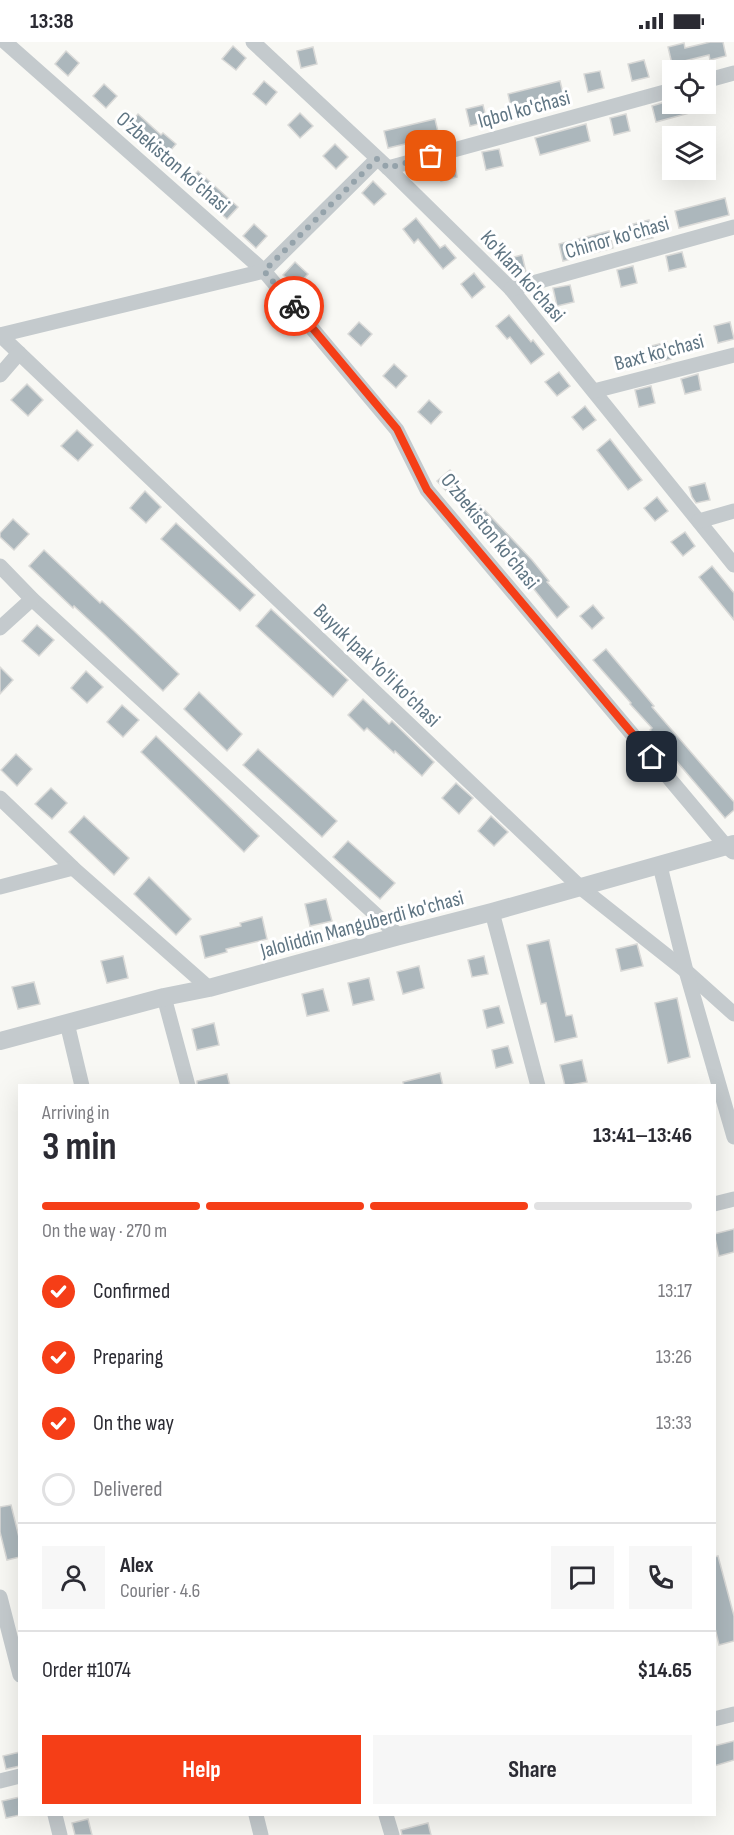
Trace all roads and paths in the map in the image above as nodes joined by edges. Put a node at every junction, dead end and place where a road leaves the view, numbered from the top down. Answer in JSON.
{"nodes":[{"id":1,"x":5,"y":42,"type":"edge"},
{"id":2,"x":273,"y":42,"type":"edge"},
{"id":3,"x":255,"y":44,"type":"edge"},
{"id":4,"x":734,"y":73,"type":"edge"},
{"id":5,"x":716,"y":78,"type":"edge"},
{"id":6,"x":662,"y":93,"type":"edge"},
{"id":7,"x":382,"y":164,"type":"junction"},
{"id":8,"x":734,"y":227,"type":"edge"},
{"id":9,"x":264,"y":271,"type":"junction"},
{"id":10,"x":511,"y":289,"type":"junction"},
{"id":11,"x":0,"y":335,"type":"edge"},
{"id":12,"x":19,"y":353,"type":"junction"},
{"id":13,"x":734,"y":355,"type":"edge"},
{"id":14,"x":0,"y":375,"type":"edge"},
{"id":15,"x":594,"y":391,"type":"junction"},
{"id":16,"x":734,"y":511,"type":"edge"},
{"id":17,"x":699,"y":521,"type":"junction"},
{"id":18,"x":734,"y":565,"type":"edge"},
{"id":19,"x":0,"y":566,"type":"edge"},
{"id":20,"x":32,"y":599,"type":"junction"},
{"id":21,"x":0,"y":628,"type":"edge"},
{"id":22,"x":0,"y":798,"type":"edge"},
{"id":23,"x":731,"y":848,"type":"edge"},
{"id":24,"x":660,"y":866,"type":"junction"},
{"id":25,"x":73,"y":868,"type":"junction"},
{"id":26,"x":0,"y":887,"type":"edge"},
{"id":27,"x":580,"y":887,"type":"junction"},
{"id":28,"x":492,"y":912,"type":"junction"},
{"id":29,"x":399,"y":936,"type":"junction"},
{"id":30,"x":686,"y":971,"type":"junction"},
{"id":31,"x":209,"y":988,"type":"junction"},
{"id":32,"x":164,"y":998,"type":"junction"},
{"id":33,"x":734,"y":1014,"type":"edge"},
{"id":34,"x":67,"y":1023,"type":"junction"},
{"id":35,"x":0,"y":1041,"type":"edge"},
{"id":36,"x":81,"y":1084,"type":"edge"},
{"id":37,"x":187,"y":1084,"type":"edge"},
{"id":38,"x":537,"y":1084,"type":"edge"},
{"id":39,"x":734,"y":1137,"type":"edge"},
{"id":40,"x":734,"y":1199,"type":"edge"},
{"id":41,"x":716,"y":1204,"type":"edge"},
{"id":42,"x":0,"y":1597,"type":"edge"},
{"id":43,"x":18,"y":1667,"type":"edge"},
{"id":44,"x":734,"y":1714,"type":"edge"},
{"id":45,"x":716,"y":1718,"type":"edge"},
{"id":46,"x":18,"y":1776,"type":"edge"},
{"id":47,"x":0,"y":1781,"type":"edge"},
{"id":48,"x":55,"y":1816,"type":"edge"},
{"id":49,"x":256,"y":1816,"type":"edge"},
{"id":50,"x":386,"y":1816,"type":"edge"},
{"id":51,"x":60,"y":1835,"type":"edge"},
{"id":52,"x":261,"y":1835,"type":"edge"},
{"id":53,"x":392,"y":1835,"type":"edge"}],
"edges":[{"from":1,"to":9,"type":"street","name":"O'zbekiston ko'chasi"},
{"from":2,"to":3,"type":"street"},
{"from":3,"to":7,"type":"street","name":"Ko'klam ko'chasi"},
{"from":4,"to":5,"type":"street"},
{"from":6,"to":7,"type":"street","name":"Iqbol ko'chasi"},
{"from":7,"to":9,"type":"street"},
{"from":7,"to":10,"type":"street","name":"Ko'klam ko'chasi"},
{"from":8,"to":10,"type":"street","name":"Chinor ko'chasi"},
{"from":9,"to":11,"type":"street"},
{"from":9,"to":23,"type":"street","name":"O'zbekiston ko'chasi"},
{"from":10,"to":15,"type":"street","name":"Ko'klam ko'chasi"},
{"from":11,"to":12,"type":"street","name":"Buyuk Ipak Yo'li ko'chasi"},
{"from":12,"to":14,"type":"street"},
{"from":12,"to":27,"type":"street","name":"Buyuk Ipak Yo'li ko'chasi"},
{"from":13,"to":15,"type":"street","name":"Baxt ko'chasi"},
{"from":15,"to":17,"type":"street","name":"Ko'klam ko'chasi"},
{"from":16,"to":17,"type":"street"},
{"from":17,"to":18,"type":"street","name":"Ko'klam ko'chasi"},
{"from":19,"to":20,"type":"street"},
{"from":20,"to":21,"type":"street"},
{"from":20,"to":29,"type":"street"},
{"from":22,"to":25,"type":"street"},
{"from":23,"to":24,"type":"street","name":"Jaloliddin Manguberdi ko'chasi"},
{"from":24,"to":27,"type":"street","name":"Jaloliddin Manguberdi ko'chasi"},
{"from":24,"to":30,"type":"street"},
{"from":25,"to":26,"type":"street"},
{"from":25,"to":31,"type":"street"},
{"from":27,"to":28,"type":"street","name":"Jaloliddin Manguberdi ko'chasi"},
{"from":27,"to":30,"type":"street","name":"Buyuk Ipak Yo'li ko'chasi"},
{"from":28,"to":29,"type":"street","name":"Jaloliddin Manguberdi ko'chasi"},
{"from":28,"to":38,"type":"street"},
{"from":29,"to":31,"type":"street","name":"Jaloliddin Manguberdi ko'chasi"},
{"from":30,"to":33,"type":"street","name":"Buyuk Ipak Yo'li ko'chasi"},
{"from":30,"to":39,"type":"street"},
{"from":31,"to":32,"type":"street","name":"Jaloliddin Manguberdi ko'chasi"},
{"from":32,"to":34,"type":"street","name":"Jaloliddin Manguberdi ko'chasi"},
{"from":32,"to":37,"type":"street"},
{"from":34,"to":35,"type":"street","name":"Jaloliddin Manguberdi ko'chasi"},
{"from":34,"to":36,"type":"street"},
{"from":40,"to":41,"type":"street"},
{"from":42,"to":43,"type":"street"},
{"from":44,"to":45,"type":"street"},
{"from":46,"to":47,"type":"street"},
{"from":48,"to":51,"type":"street"},
{"from":49,"to":52,"type":"street"},
{"from":50,"to":53,"type":"street"}]}
